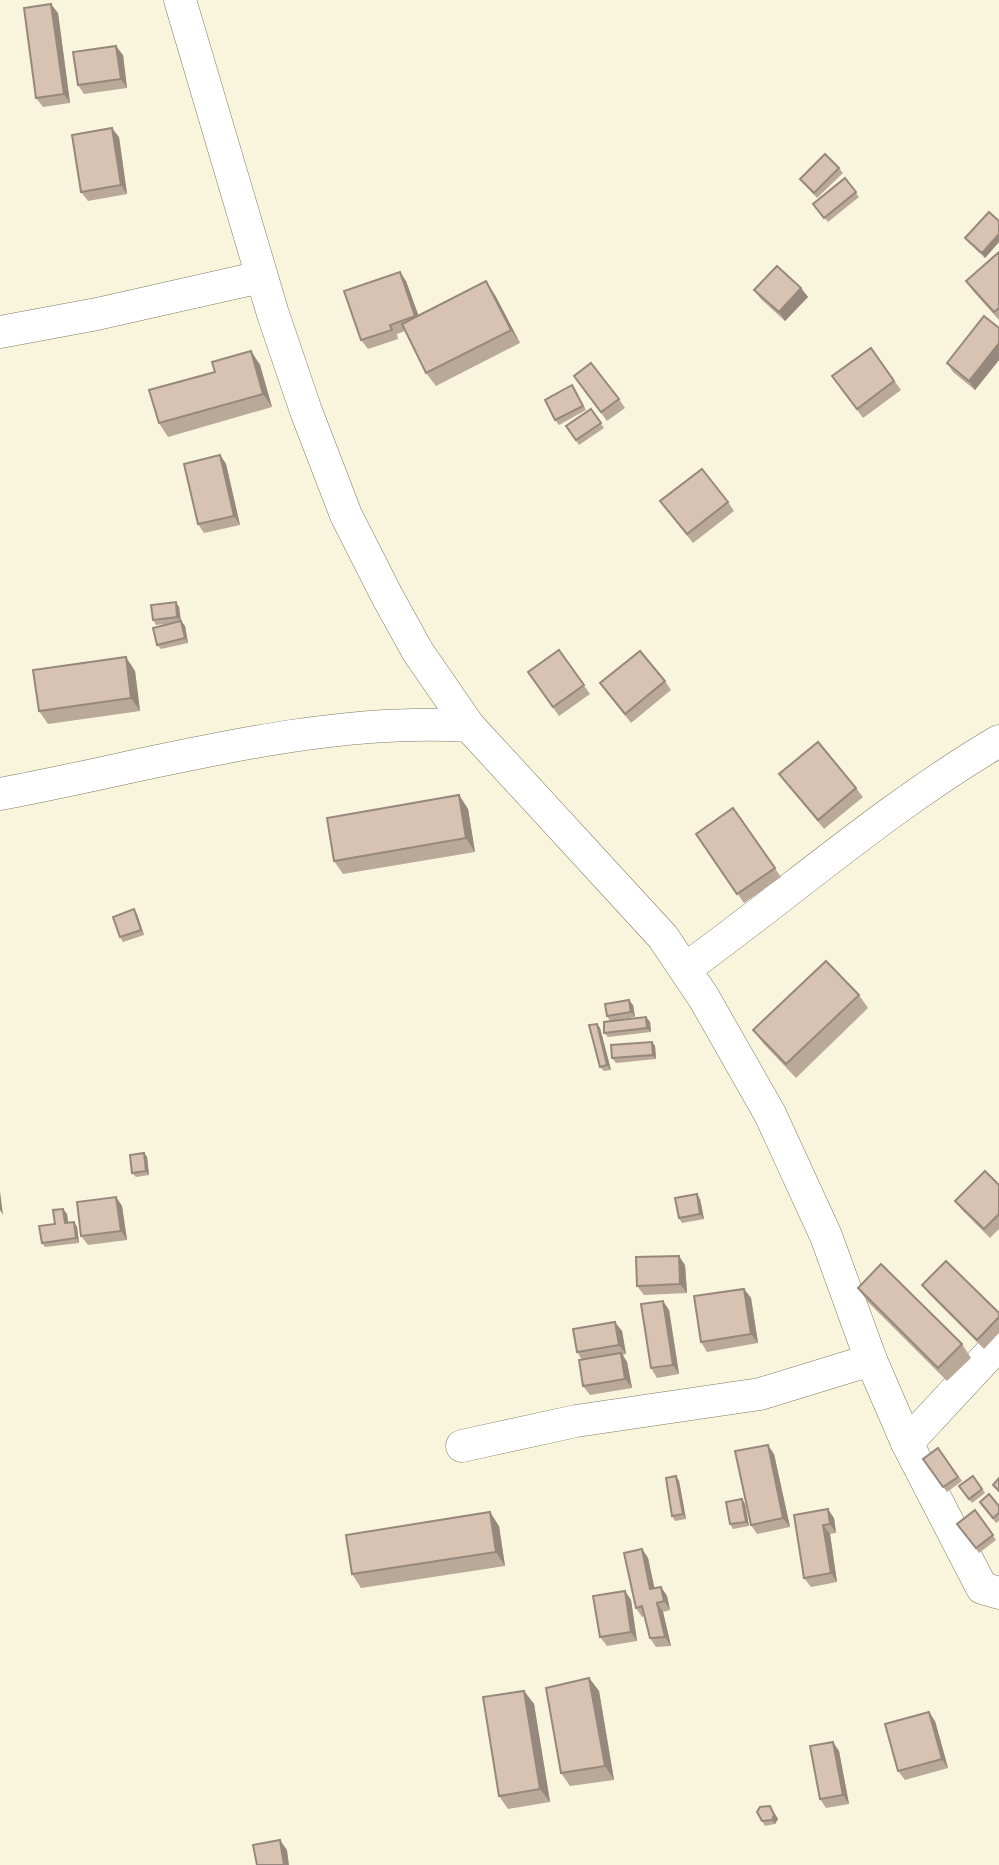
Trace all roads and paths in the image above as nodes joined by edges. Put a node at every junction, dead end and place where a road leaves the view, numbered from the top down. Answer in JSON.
{"nodes":[{"id":1,"x":180,"y":0,"type":"edge"},
{"id":2,"x":261,"y":277,"type":"junction"},
{"id":3,"x":0,"y":332,"type":"edge"},
{"id":4,"x":435,"y":678,"type":"junction"},
{"id":5,"x":414,"y":722,"type":"junction"},
{"id":6,"x":469,"y":726,"type":"junction"},
{"id":7,"x":999,"y":741,"type":"edge"},
{"id":8,"x":0,"y":794,"type":"edge"},
{"id":9,"x":685,"y":969,"type":"junction"},
{"id":10,"x":999,"y":1344,"type":"edge"},
{"id":11,"x":871,"y":1360,"type":"junction"},
{"id":12,"x":906,"y":1443,"type":"junction"},
{"id":13,"x":462,"y":1446,"type":"dead end"},
{"id":14,"x":999,"y":1593,"type":"edge"}],
"edges":[{"from":1,"to":2,"type":"street"},
{"from":2,"to":3,"type":"street"},
{"from":2,"to":4,"type":"street"},
{"from":4,"to":5,"type":"street"},
{"from":4,"to":6,"type":"street"},
{"from":5,"to":6,"type":"street"},
{"from":5,"to":8,"type":"street"},
{"from":6,"to":9,"type":"street"},
{"from":7,"to":9,"type":"street"},
{"from":9,"to":11,"type":"street"},
{"from":10,"to":12,"type":"street"},
{"from":11,"to":12,"type":"street"},
{"from":11,"to":13,"type":"street"},
{"from":12,"to":14,"type":"street"}]}
